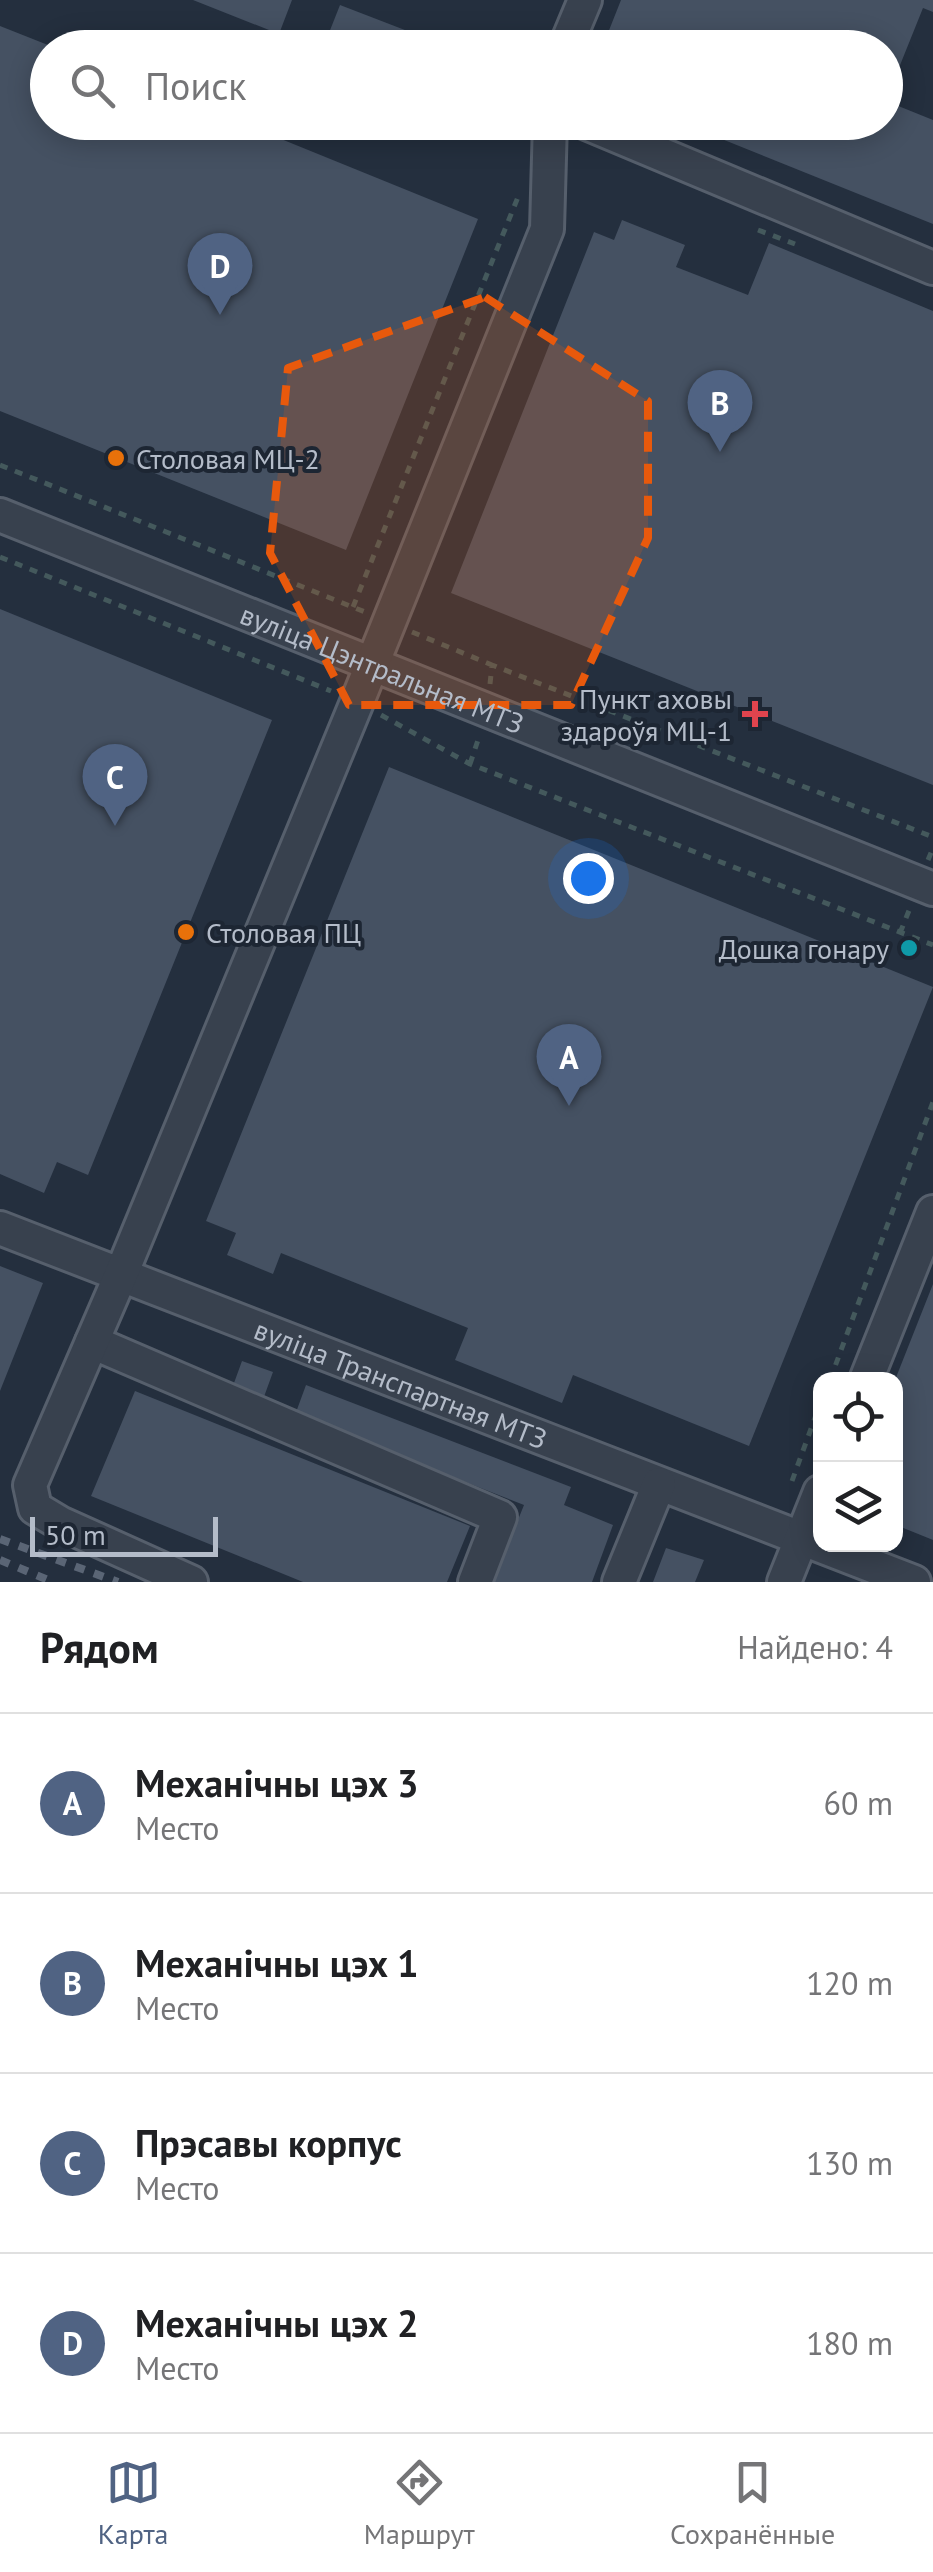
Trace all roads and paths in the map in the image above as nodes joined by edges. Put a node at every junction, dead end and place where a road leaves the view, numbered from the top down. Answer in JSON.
{"nodes":[{"id":1,"x":585,"y":0,"type":"edge"},
{"id":2,"x":572,"y":30,"type":"edge"},
{"id":3,"x":549,"y":140,"type":"edge"},
{"id":4,"x":627,"y":140,"type":"edge"},
{"id":5,"x":518,"y":197,"type":"dead end"},
{"id":6,"x":933,"y":268,"type":"edge"},
{"id":7,"x":0,"y":464,"type":"edge"},
{"id":8,"x":0,"y":515,"type":"edge"},
{"id":9,"x":0,"y":556,"type":"edge"},
{"id":10,"x":354,"y":607,"type":"junction"},
{"id":11,"x":390,"y":622,"type":"junction"},
{"id":12,"x":492,"y":665,"type":"junction"},
{"id":13,"x":372,"y":666,"type":"junction"},
{"id":14,"x":357,"y":702,"type":"junction"},
{"id":15,"x":487,"y":710,"type":"junction"},
{"id":16,"x":470,"y":764,"type":"junction"},
{"id":17,"x":933,"y":837,"type":"edge"},
{"id":18,"x":933,"y":889,"type":"edge"},
{"id":19,"x":933,"y":945,"type":"edge"},
{"id":20,"x":933,"y":1102,"type":"edge"},
{"id":21,"x":933,"y":1212,"type":"edge"},
{"id":22,"x":0,"y":1228,"type":"edge"},
{"id":23,"x":120,"y":1277,"type":"junction"},
{"id":24,"x":92,"y":1342,"type":"junction"},
{"id":25,"x":833,"y":1372,"type":"edge"},
{"id":26,"x":869,"y":1372,"type":"edge"},
{"id":27,"x":659,"y":1484,"type":"junction"},
{"id":28,"x":813,"y":1510,"type":"edge"},
{"id":29,"x":802,"y":1539,"type":"junction"},
{"id":30,"x":191,"y":1582,"type":"edge"},
{"id":31,"x":475,"y":1582,"type":"edge"},
{"id":32,"x":620,"y":1582,"type":"edge"},
{"id":33,"x":784,"y":1582,"type":"edge"},
{"id":34,"x":914,"y":1582,"type":"edge"}],
"edges":[{"from":1,"to":2,"type":"lane"},
{"from":3,"to":11,"type":"lane"},
{"from":4,"to":6,"type":"lane"},
{"from":5,"to":10,"type":"path"},
{"from":7,"to":10,"type":"path"},
{"from":8,"to":13,"type":"lane","name":"вуліца Цэнтральная МТЗ"},
{"from":9,"to":14,"type":"path"},
{"from":10,"to":11,"type":"path"},
{"from":11,"to":12,"type":"path"},
{"from":11,"to":13,"type":"lane"},
{"from":12,"to":15,"type":"path"},
{"from":12,"to":17,"type":"path"},
{"from":13,"to":14,"type":"lane"},
{"from":13,"to":15,"type":"lane","name":"вуліца Цэнтральная МТЗ"},
{"from":14,"to":16,"type":"path"},
{"from":14,"to":23,"type":"lane"},
{"from":15,"to":16,"type":"path"},
{"from":15,"to":18,"type":"lane","name":"вуліца Цэнтральная МТЗ"},
{"from":16,"to":19,"type":"path"},
{"from":20,"to":25,"type":"path"},
{"from":21,"to":26,"type":"lane"},
{"from":22,"to":23,"type":"lane","name":"вуліца Транспартная МТЗ"},
{"from":23,"to":24,"type":"lane"},
{"from":23,"to":27,"type":"lane","name":"вуліца Транспартная МТЗ"},
{"from":24,"to":30,"type":"lane"},
{"from":24,"to":31,"type":"lane"},
{"from":27,"to":29,"type":"lane","name":"вуліца Транспартная МТЗ"},
{"from":27,"to":32,"type":"lane"},
{"from":28,"to":29,"type":"lane"},
{"from":29,"to":33,"type":"lane"},
{"from":29,"to":34,"type":"lane","name":"вуліца Транспартная МТЗ"}]}
